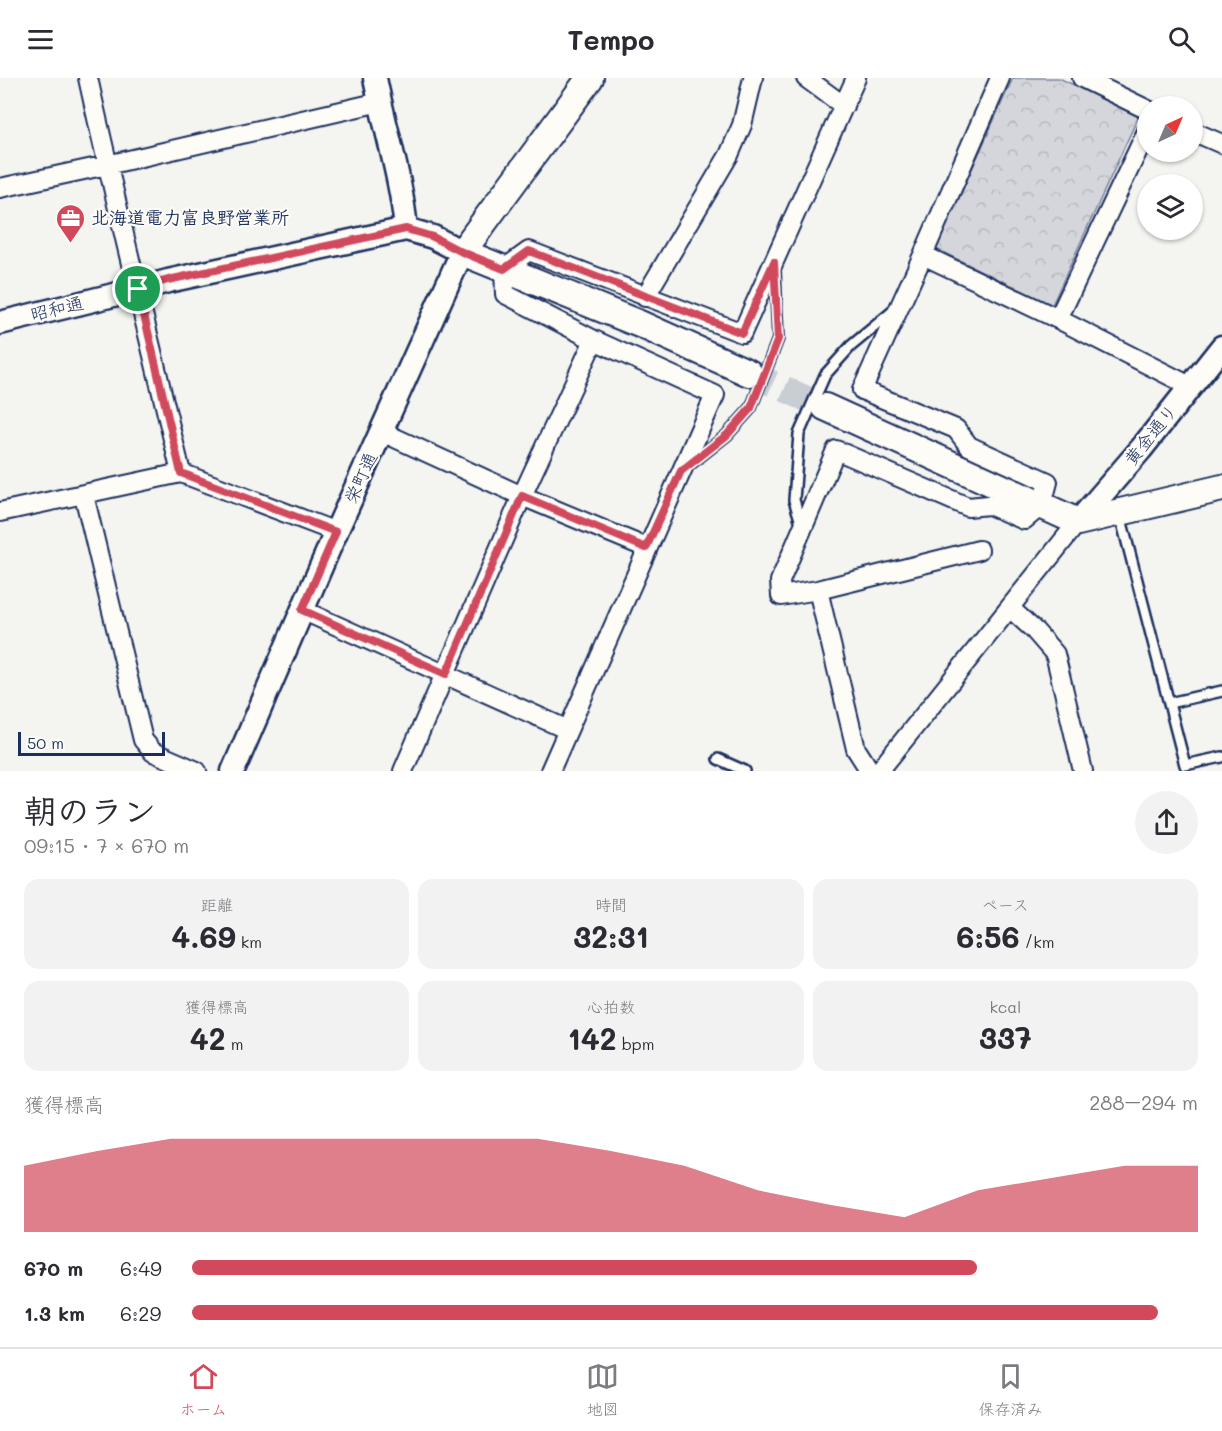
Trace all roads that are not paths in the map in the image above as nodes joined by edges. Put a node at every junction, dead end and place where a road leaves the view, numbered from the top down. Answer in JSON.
{"nodes":[{"id":1,"x":88,"y":78,"type":"edge"},
{"id":2,"x":375,"y":78,"type":"edge"},
{"id":3,"x":590,"y":78,"type":"edge"},
{"id":4,"x":753,"y":78,"type":"edge"},
{"id":5,"x":806,"y":78,"type":"edge"},
{"id":6,"x":856,"y":78,"type":"edge"},
{"id":7,"x":1000,"y":78,"type":"edge"},
{"id":8,"x":1082,"y":78,"type":"edge"},
{"id":9,"x":380,"y":102,"type":"junction"},
{"id":10,"x":1137,"y":105,"type":"edge"},
{"id":11,"x":844,"y":106,"type":"junction"},
{"id":12,"x":1203,"y":136,"type":"edge"},
{"id":13,"x":1222,"y":144,"type":"edge"},
{"id":14,"x":1137,"y":152,"type":"edge"},
{"id":15,"x":107,"y":165,"type":"junction"},
{"id":16,"x":0,"y":188,"type":"edge"},
{"id":17,"x":406,"y":229,"type":"junction"},
{"id":18,"x":462,"y":252,"type":"junction"},
{"id":19,"x":923,"y":255,"type":"junction"},
{"id":20,"x":774,"y":262,"type":"junction"},
{"id":21,"x":504,"y":269,"type":"junction"},
{"id":22,"x":138,"y":289,"type":"junction"},
{"id":23,"x":645,"y":297,"type":"junction"},
{"id":24,"x":901,"y":305,"type":"junction"},
{"id":25,"x":1058,"y":319,"type":"junction"},
{"id":26,"x":0,"y":322,"type":"edge"},
{"id":27,"x":594,"y":340,"type":"junction"},
{"id":28,"x":1222,"y":346,"type":"edge"},
{"id":29,"x":749,"y":373,"type":"tunnel mouth"},
{"id":30,"x":1190,"y":386,"type":"junction"},
{"id":31,"x":825,"y":406,"type":"tunnel mouth"},
{"id":32,"x":382,"y":432,"type":"junction"},
{"id":33,"x":681,"y":471,"type":"junction"},
{"id":34,"x":181,"y":473,"type":"junction"},
{"id":35,"x":1222,"y":488,"type":"edge"},
{"id":36,"x":84,"y":495,"type":"junction"},
{"id":37,"x":522,"y":496,"type":"junction"},
{"id":38,"x":1042,"y":505,"type":"junction"},
{"id":39,"x":0,"y":512,"type":"edge"},
{"id":40,"x":1119,"y":512,"type":"junction"},
{"id":41,"x":1078,"y":522,"type":"junction"},
{"id":42,"x":802,"y":527,"type":"junction"},
{"id":43,"x":336,"y":532,"type":"junction"},
{"id":44,"x":646,"y":548,"type":"junction"},
{"id":45,"x":979,"y":549,"type":"dead end"},
{"id":46,"x":818,"y":590,"type":"junction"},
{"id":47,"x":1010,"y":608,"type":"junction"},
{"id":48,"x":302,"y":610,"type":"junction"},
{"id":49,"x":446,"y":674,"type":"junction"},
{"id":50,"x":1222,"y":691,"type":"edge"},
{"id":51,"x":1169,"y":703,"type":"junction"},
{"id":52,"x":568,"y":730,"type":"junction"},
{"id":53,"x":1222,"y":757,"type":"edge"},
{"id":54,"x":718,"y":759,"type":"dead end"},
{"id":55,"x":197,"y":771,"type":"edge"},
{"id":56,"x":233,"y":771,"type":"edge"},
{"id":57,"x":403,"y":771,"type":"edge"},
{"id":58,"x":550,"y":771,"type":"edge"},
{"id":59,"x":745,"y":771,"type":"edge"},
{"id":60,"x":870,"y":771,"type":"edge"},
{"id":61,"x":879,"y":771,"type":"edge"},
{"id":62,"x":1083,"y":771,"type":"edge"}],
"edges":[{"from":1,"to":15,"type":"street"},
{"from":2,"to":9,"type":"street"},
{"from":3,"to":18,"type":"main road"},
{"from":4,"to":23,"type":"street"},
{"from":5,"to":11,"type":"street"},
{"from":6,"to":11,"type":"street"},
{"from":7,"to":19,"type":"street"},
{"from":8,"to":10,"type":"street"},
{"from":9,"to":15,"type":"street"},
{"from":9,"to":17,"type":"street"},
{"from":11,"to":20,"type":"street"},
{"from":12,"to":13,"type":"street"},
{"from":14,"to":25,"type":"street"},
{"from":15,"to":16,"type":"street"},
{"from":15,"to":22,"type":"street"},
{"from":17,"to":18,"type":"street","name":"昭和通"},
{"from":17,"to":22,"type":"street","name":"昭和通"},
{"from":18,"to":21,"type":"main road"},
{"from":18,"to":32,"type":"street","name":"栄町通"},
{"from":19,"to":24,"type":"street"},
{"from":19,"to":25,"type":"street"},
{"from":20,"to":23,"type":"street"},
{"from":20,"to":33,"type":"lane"},
{"from":21,"to":23,"type":"street"},
{"from":21,"to":27,"type":"street"},
{"from":21,"to":29,"type":"main road"},
{"from":22,"to":26,"type":"street","name":"昭和通"},
{"from":22,"to":34,"type":"street"},
{"from":24,"to":38,"type":"street"},
{"from":24,"to":42,"type":"lane"},
{"from":25,"to":30,"type":"street"},
{"from":27,"to":33,"type":"street"},
{"from":27,"to":37,"type":"street"},
{"from":28,"to":30,"type":"street","name":"黄金通り"},
{"from":30,"to":41,"type":"street","name":"黄金通り"},
{"from":31,"to":38,"type":"main road"},
{"from":32,"to":37,"type":"street"},
{"from":32,"to":43,"type":"street","name":"栄町通"},
{"from":33,"to":44,"type":"street"},
{"from":34,"to":36,"type":"street"},
{"from":34,"to":43,"type":"street"},
{"from":35,"to":40,"type":"main road"},
{"from":36,"to":39,"type":"street"},
{"from":36,"to":55,"type":"street"},
{"from":37,"to":44,"type":"street"},
{"from":37,"to":49,"type":"street"},
{"from":38,"to":41,"type":"main road"},
{"from":38,"to":42,"type":"street"},
{"from":40,"to":41,"type":"main road"},
{"from":40,"to":51,"type":"lane"},
{"from":41,"to":47,"type":"street"},
{"from":42,"to":46,"type":"street"},
{"from":43,"to":48,"type":"street","name":"栄町通"},
{"from":44,"to":52,"type":"street"},
{"from":45,"to":46,"type":"street"},
{"from":46,"to":60,"type":"street"},
{"from":47,"to":61,"type":"street"},
{"from":47,"to":62,"type":"street"},
{"from":48,"to":49,"type":"street"},
{"from":48,"to":56,"type":"street","name":"栄町通"},
{"from":49,"to":52,"type":"street"},
{"from":49,"to":57,"type":"street"},
{"from":50,"to":51,"type":"lane"},
{"from":51,"to":53,"type":"lane"},
{"from":52,"to":58,"type":"street"},
{"from":54,"to":59,"type":"lane"}]}
